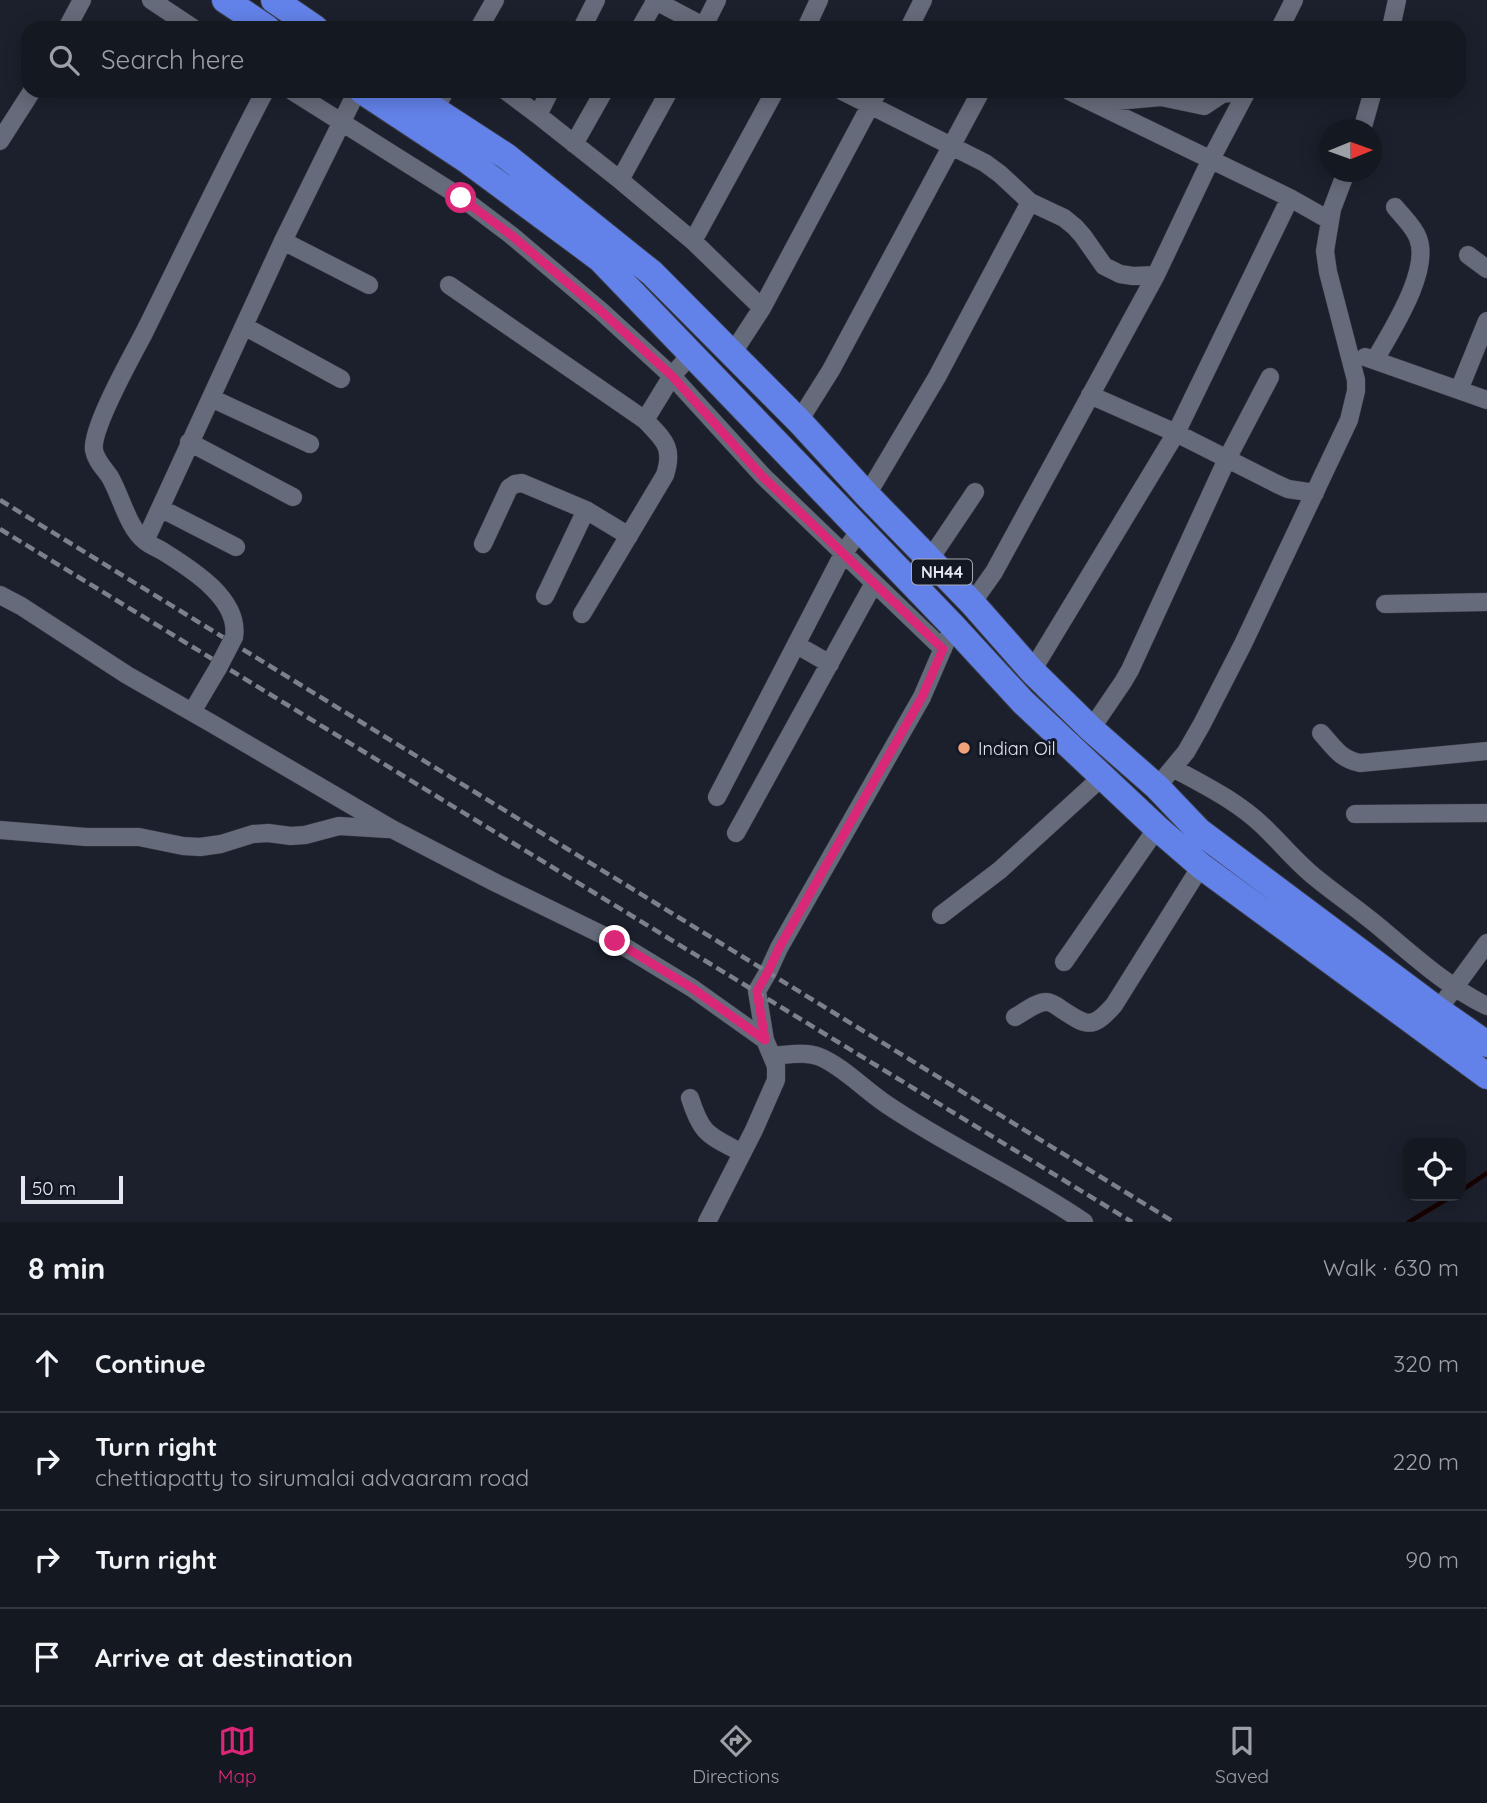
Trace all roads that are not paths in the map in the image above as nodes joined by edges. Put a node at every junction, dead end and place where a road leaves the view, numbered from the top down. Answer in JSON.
{"nodes":[{"id":1,"x":82,"y":0,"type":"edge"},
{"id":2,"x":151,"y":0,"type":"edge"},
{"id":3,"x":225,"y":0,"type":"edge"},
{"id":4,"x":274,"y":0,"type":"edge"},
{"id":5,"x":495,"y":0,"type":"edge"},
{"id":6,"x":596,"y":0,"type":"edge"},
{"id":7,"x":655,"y":0,"type":"edge"},
{"id":8,"x":717,"y":0,"type":"edge"},
{"id":9,"x":819,"y":0,"type":"edge"},
{"id":10,"x":922,"y":0,"type":"edge"},
{"id":11,"x":1293,"y":0,"type":"edge"},
{"id":12,"x":1397,"y":0,"type":"edge"},
{"id":13,"x":71,"y":21,"type":"edge"},
{"id":14,"x":182,"y":21,"type":"edge"},
{"id":15,"x":256,"y":21,"type":"edge"},
{"id":16,"x":305,"y":21,"type":"edge"},
{"id":17,"x":483,"y":21,"type":"edge"},
{"id":18,"x":586,"y":21,"type":"edge"},
{"id":19,"x":644,"y":21,"type":"edge"},
{"id":20,"x":692,"y":21,"type":"edge"},
{"id":21,"x":707,"y":21,"type":"edge"},
{"id":22,"x":809,"y":21,"type":"edge"},
{"id":23,"x":912,"y":21,"type":"edge"},
{"id":24,"x":1284,"y":21,"type":"edge"},
{"id":25,"x":1392,"y":21,"type":"edge"},
{"id":26,"x":27,"y":98,"type":"edge"},
{"id":27,"x":262,"y":98,"type":"edge"},
{"id":28,"x":303,"y":98,"type":"edge"},
{"id":29,"x":354,"y":98,"type":"edge"},
{"id":30,"x":373,"y":98,"type":"edge"},
{"id":31,"x":515,"y":98,"type":"edge"},
{"id":32,"x":546,"y":98,"type":"edge"},
{"id":33,"x":600,"y":98,"type":"edge"},
{"id":34,"x":665,"y":98,"type":"edge"},
{"id":35,"x":771,"y":98,"type":"edge"},
{"id":36,"x":874,"y":98,"type":"edge"},
{"id":37,"x":977,"y":98,"type":"edge"},
{"id":38,"x":1084,"y":98,"type":"edge"},
{"id":39,"x":1150,"y":98,"type":"edge"},
{"id":40,"x":1166,"y":98,"type":"edge"},
{"id":41,"x":1216,"y":98,"type":"edge"},
{"id":42,"x":1243,"y":98,"type":"edge"},
{"id":43,"x":1371,"y":98,"type":"edge"},
{"id":44,"x":440,"y":101,"type":"edge"},
{"id":45,"x":1095,"y":103,"type":"junction"},
{"id":46,"x":538,"y":115,"type":"junction"},
{"id":47,"x":1365,"y":119,"type":"edge"},
{"id":48,"x":342,"y":123,"type":"junction"},
{"id":49,"x":1,"y":139,"type":"edge"},
{"id":50,"x":574,"y":144,"type":"junction"},
{"id":51,"x":950,"y":146,"type":"junction"},
{"id":52,"x":1211,"y":159,"type":"junction"},
{"id":53,"x":620,"y":180,"type":"junction"},
{"id":54,"x":1342,"y":182,"type":"edge"},
{"id":55,"x":1290,"y":198,"type":"junction"},
{"id":56,"x":1030,"y":202,"type":"junction"},
{"id":57,"x":1395,"y":207,"type":"dead end"},
{"id":58,"x":1329,"y":220,"type":"junction"},
{"id":59,"x":283,"y":241,"type":"junction"},
{"id":60,"x":693,"y":242,"type":"junction"},
{"id":61,"x":1468,"y":255,"type":"dead end"},
{"id":62,"x":1487,"y":269,"type":"edge"},
{"id":63,"x":1156,"y":275,"type":"junction"},
{"id":64,"x":369,"y":285,"type":"dead end"},
{"id":65,"x":449,"y":285,"type":"dead end"},
{"id":66,"x":762,"y":309,"type":"junction"},
{"id":67,"x":1487,"y":321,"type":"edge"},
{"id":68,"x":244,"y":326,"type":"junction"},
{"id":69,"x":1349,"y":351,"type":"junction"},
{"id":70,"x":691,"y":354,"type":"junction"},
{"id":71,"x":732,"y":354,"type":"junction"},
{"id":72,"x":1375,"y":360,"type":"junction"},
{"id":73,"x":672,"y":376,"type":"junction"},
{"id":74,"x":1270,"y":377,"type":"dead end"},
{"id":75,"x":341,"y":379,"type":"dead end"},
{"id":76,"x":1459,"y":390,"type":"junction"},
{"id":77,"x":1090,"y":395,"type":"junction"},
{"id":78,"x":211,"y":398,"type":"junction"},
{"id":79,"x":1487,"y":400,"type":"edge"},
{"id":80,"x":645,"y":420,"type":"junction"},
{"id":81,"x":799,"y":421,"type":"junction"},
{"id":82,"x":1176,"y":433,"type":"junction"},
{"id":83,"x":189,"y":442,"type":"junction"},
{"id":84,"x":310,"y":444,"type":"dead end"},
{"id":85,"x":1227,"y":459,"type":"junction"},
{"id":86,"x":975,"y":492,"type":"dead end"},
{"id":87,"x":1315,"y":493,"type":"junction"},
{"id":88,"x":867,"y":495,"type":"junction"},
{"id":89,"x":293,"y":497,"type":"dead end"},
{"id":90,"x":160,"y":508,"type":"junction"},
{"id":91,"x":586,"y":510,"type":"junction"},
{"id":92,"x":860,"y":530,"type":"junction"},
{"id":93,"x":629,"y":536,"type":"junction"},
{"id":94,"x":145,"y":541,"type":"junction"},
{"id":95,"x":483,"y":544,"type":"dead end"},
{"id":96,"x":236,"y":547,"type":"dead end"},
{"id":97,"x":843,"y":554,"type":"junction"},
{"id":98,"x":930,"y":559,"type":"junction"},
{"id":99,"x":874,"y":583,"type":"junction"},
{"id":100,"x":0,"y":595,"type":"edge"},
{"id":101,"x":545,"y":596,"type":"dead end"},
{"id":102,"x":972,"y":603,"type":"junction"},
{"id":103,"x":1487,"y":603,"type":"edge"},
{"id":104,"x":1385,"y":604,"type":"dead end"},
{"id":105,"x":582,"y":614,"type":"dead end"},
{"id":106,"x":948,"y":637,"type":"junction"},
{"id":107,"x":797,"y":645,"type":"junction"},
{"id":108,"x":830,"y":664,"type":"junction"},
{"id":109,"x":1032,"y":671,"type":"junction"},
{"id":110,"x":192,"y":712,"type":"junction"},
{"id":111,"x":1091,"y":729,"type":"junction"},
{"id":112,"x":1321,"y":733,"type":"dead end"},
{"id":113,"x":1487,"y":751,"type":"edge"},
{"id":114,"x":1102,"y":777,"type":"junction"},
{"id":115,"x":1165,"y":778,"type":"junction"},
{"id":116,"x":717,"y":797,"type":"dead end"},
{"id":117,"x":1487,"y":813,"type":"edge"},
{"id":118,"x":1354,"y":814,"type":"dead end"},
{"id":119,"x":1157,"y":828,"type":"junction"},
{"id":120,"x":0,"y":830,"type":"edge"},
{"id":121,"x":392,"y":830,"type":"junction"},
{"id":122,"x":736,"y":834,"type":"dead end"},
{"id":123,"x":1201,"y":866,"type":"junction"},
{"id":124,"x":941,"y":915,"type":"dead end"},
{"id":125,"x":1487,"y":943,"type":"edge"},
{"id":126,"x":1064,"y":962,"type":"dead end"},
{"id":127,"x":1455,"y":989,"type":"junction"},
{"id":128,"x":1487,"y":1006,"type":"edge"},
{"id":129,"x":1438,"y":1010,"type":"junction"},
{"id":130,"x":1015,"y":1017,"type":"dead end"},
{"id":131,"x":1487,"y":1044,"type":"edge"},
{"id":132,"x":768,"y":1048,"type":"junction"},
{"id":133,"x":1487,"y":1076,"type":"edge"},
{"id":134,"x":690,"y":1098,"type":"dead end"},
{"id":135,"x":742,"y":1153,"type":"junction"},
{"id":136,"x":707,"y":1222,"type":"edge"},
{"id":137,"x":1084,"y":1222,"type":"edge"}],
"edges":[{"from":1,"to":13,"type":"street"},
{"from":2,"to":14,"type":"street"},
{"from":3,"to":15,"type":"highway"},
{"from":4,"to":16,"type":"highway"},
{"from":5,"to":17,"type":"street"},
{"from":6,"to":18,"type":"street"},
{"from":7,"to":19,"type":"street"},
{"from":7,"to":20,"type":"street"},
{"from":8,"to":21,"type":"street"},
{"from":9,"to":22,"type":"street"},
{"from":10,"to":23,"type":"street"},
{"from":11,"to":24,"type":"street"},
{"from":12,"to":25,"type":"street"},
{"from":26,"to":49,"type":"street"},
{"from":27,"to":94,"type":"street"},
{"from":28,"to":48,"type":"street"},
{"from":29,"to":48,"type":"street"},
{"from":30,"to":70,"type":"highway","number":"NH44"},
{"from":31,"to":46,"type":"street"},
{"from":32,"to":46,"type":"street"},
{"from":33,"to":50,"type":"street"},
{"from":34,"to":53,"type":"street"},
{"from":35,"to":60,"type":"street"},
{"from":36,"to":51,"type":"street"},
{"from":36,"to":66,"type":"street"},
{"from":37,"to":51,"type":"street"},
{"from":38,"to":45,"type":"street"},
{"from":39,"to":45,"type":"street"},
{"from":40,"to":41,"type":"street"},
{"from":42,"to":52,"type":"street"},
{"from":43,"to":47,"type":"street"},
{"from":44,"to":71,"type":"highway","number":"NH44"},
{"from":45,"to":52,"type":"street"},
{"from":46,"to":50,"type":"street"},
{"from":48,"to":59,"type":"street"},
{"from":48,"to":73,"type":"street"},
{"from":50,"to":53,"type":"street"},
{"from":51,"to":56,"type":"street"},
{"from":51,"to":81,"type":"street"},
{"from":52,"to":55,"type":"street"},
{"from":52,"to":63,"type":"street"},
{"from":53,"to":60,"type":"street"},
{"from":54,"to":58,"type":"street"},
{"from":55,"to":58,"type":"street"},
{"from":55,"to":82,"type":"street"},
{"from":56,"to":63,"type":"street"},
{"from":56,"to":88,"type":"street"},
{"from":57,"to":72,"type":"street"},
{"from":58,"to":69,"type":"street"},
{"from":59,"to":64,"type":"street"},
{"from":59,"to":68,"type":"street"},
{"from":60,"to":66,"type":"street"},
{"from":61,"to":62,"type":"street"},
{"from":63,"to":77,"type":"street"},
{"from":65,"to":80,"type":"street"},
{"from":66,"to":71,"type":"street"},
{"from":67,"to":76,"type":"street"},
{"from":68,"to":75,"type":"street"},
{"from":68,"to":78,"type":"street"},
{"from":69,"to":72,"type":"street"},
{"from":69,"to":87,"type":"street"},
{"from":70,"to":73,"type":"street"},
{"from":70,"to":92,"type":"highway","number":"NH44"},
{"from":71,"to":81,"type":"highway","number":"NH44"},
{"from":72,"to":76,"type":"street"},
{"from":73,"to":80,"type":"street"},
{"from":73,"to":97,"type":"street"},
{"from":74,"to":85,"type":"street"},
{"from":76,"to":79,"type":"street"},
{"from":77,"to":82,"type":"street"},
{"from":77,"to":102,"type":"street"},
{"from":78,"to":83,"type":"street"},
{"from":78,"to":84,"type":"street"},
{"from":80,"to":93,"type":"street"},
{"from":81,"to":88,"type":"highway","number":"NH44"},
{"from":82,"to":85,"type":"street"},
{"from":82,"to":109,"type":"street"},
{"from":83,"to":89,"type":"street"},
{"from":83,"to":90,"type":"street"},
{"from":85,"to":87,"type":"street"},
{"from":85,"to":111,"type":"street"},
{"from":86,"to":98,"type":"street"},
{"from":87,"to":115,"type":"street"},
{"from":88,"to":98,"type":"highway","number":"NH44"},
{"from":90,"to":94,"type":"street"},
{"from":90,"to":96,"type":"street"},
{"from":91,"to":93,"type":"street"},
{"from":91,"to":95,"type":"street"},
{"from":91,"to":101,"type":"street"},
{"from":92,"to":97,"type":"street"},
{"from":92,"to":106,"type":"highway","number":"NH44"},
{"from":93,"to":105,"type":"street"},
{"from":94,"to":110,"type":"street","bridge":true},
{"from":97,"to":99,"type":"street"},
{"from":97,"to":107,"type":"street"},
{"from":98,"to":102,"type":"highway","number":"NH44"},
{"from":99,"to":106,"type":"street"},
{"from":99,"to":108,"type":"street"},
{"from":100,"to":110,"type":"street"},
{"from":102,"to":109,"type":"highway","number":"NH44"},
{"from":103,"to":104,"type":"street"},
{"from":106,"to":114,"type":"highway","number":"NH44"},
{"from":106,"to":132,"type":"street"},
{"from":107,"to":108,"type":"street"},
{"from":107,"to":116,"type":"street"},
{"from":108,"to":122,"type":"street"},
{"from":109,"to":111,"type":"highway","number":"NH44"},
{"from":110,"to":121,"type":"street"},
{"from":111,"to":115,"type":"highway","number":"NH44"},
{"from":112,"to":113,"type":"street"},
{"from":114,"to":119,"type":"highway","number":"NH44"},
{"from":114,"to":124,"type":"street"},
{"from":115,"to":127,"type":"street"},
{"from":115,"to":129,"type":"highway","number":"NH44"},
{"from":117,"to":118,"type":"street"},
{"from":119,"to":123,"type":"highway","number":"NH44"},
{"from":119,"to":126,"type":"street"},
{"from":120,"to":121,"type":"street"},
{"from":121,"to":132,"type":"street"},
{"from":123,"to":130,"type":"street"},
{"from":123,"to":133,"type":"highway","number":"NH44"},
{"from":125,"to":127,"type":"street"},
{"from":127,"to":128,"type":"street"},
{"from":127,"to":129,"type":"street"},
{"from":129,"to":131,"type":"highway","number":"NH44"},
{"from":132,"to":135,"type":"street"},
{"from":132,"to":137,"type":"street"},
{"from":134,"to":135,"type":"street"},
{"from":135,"to":136,"type":"street"}]}
